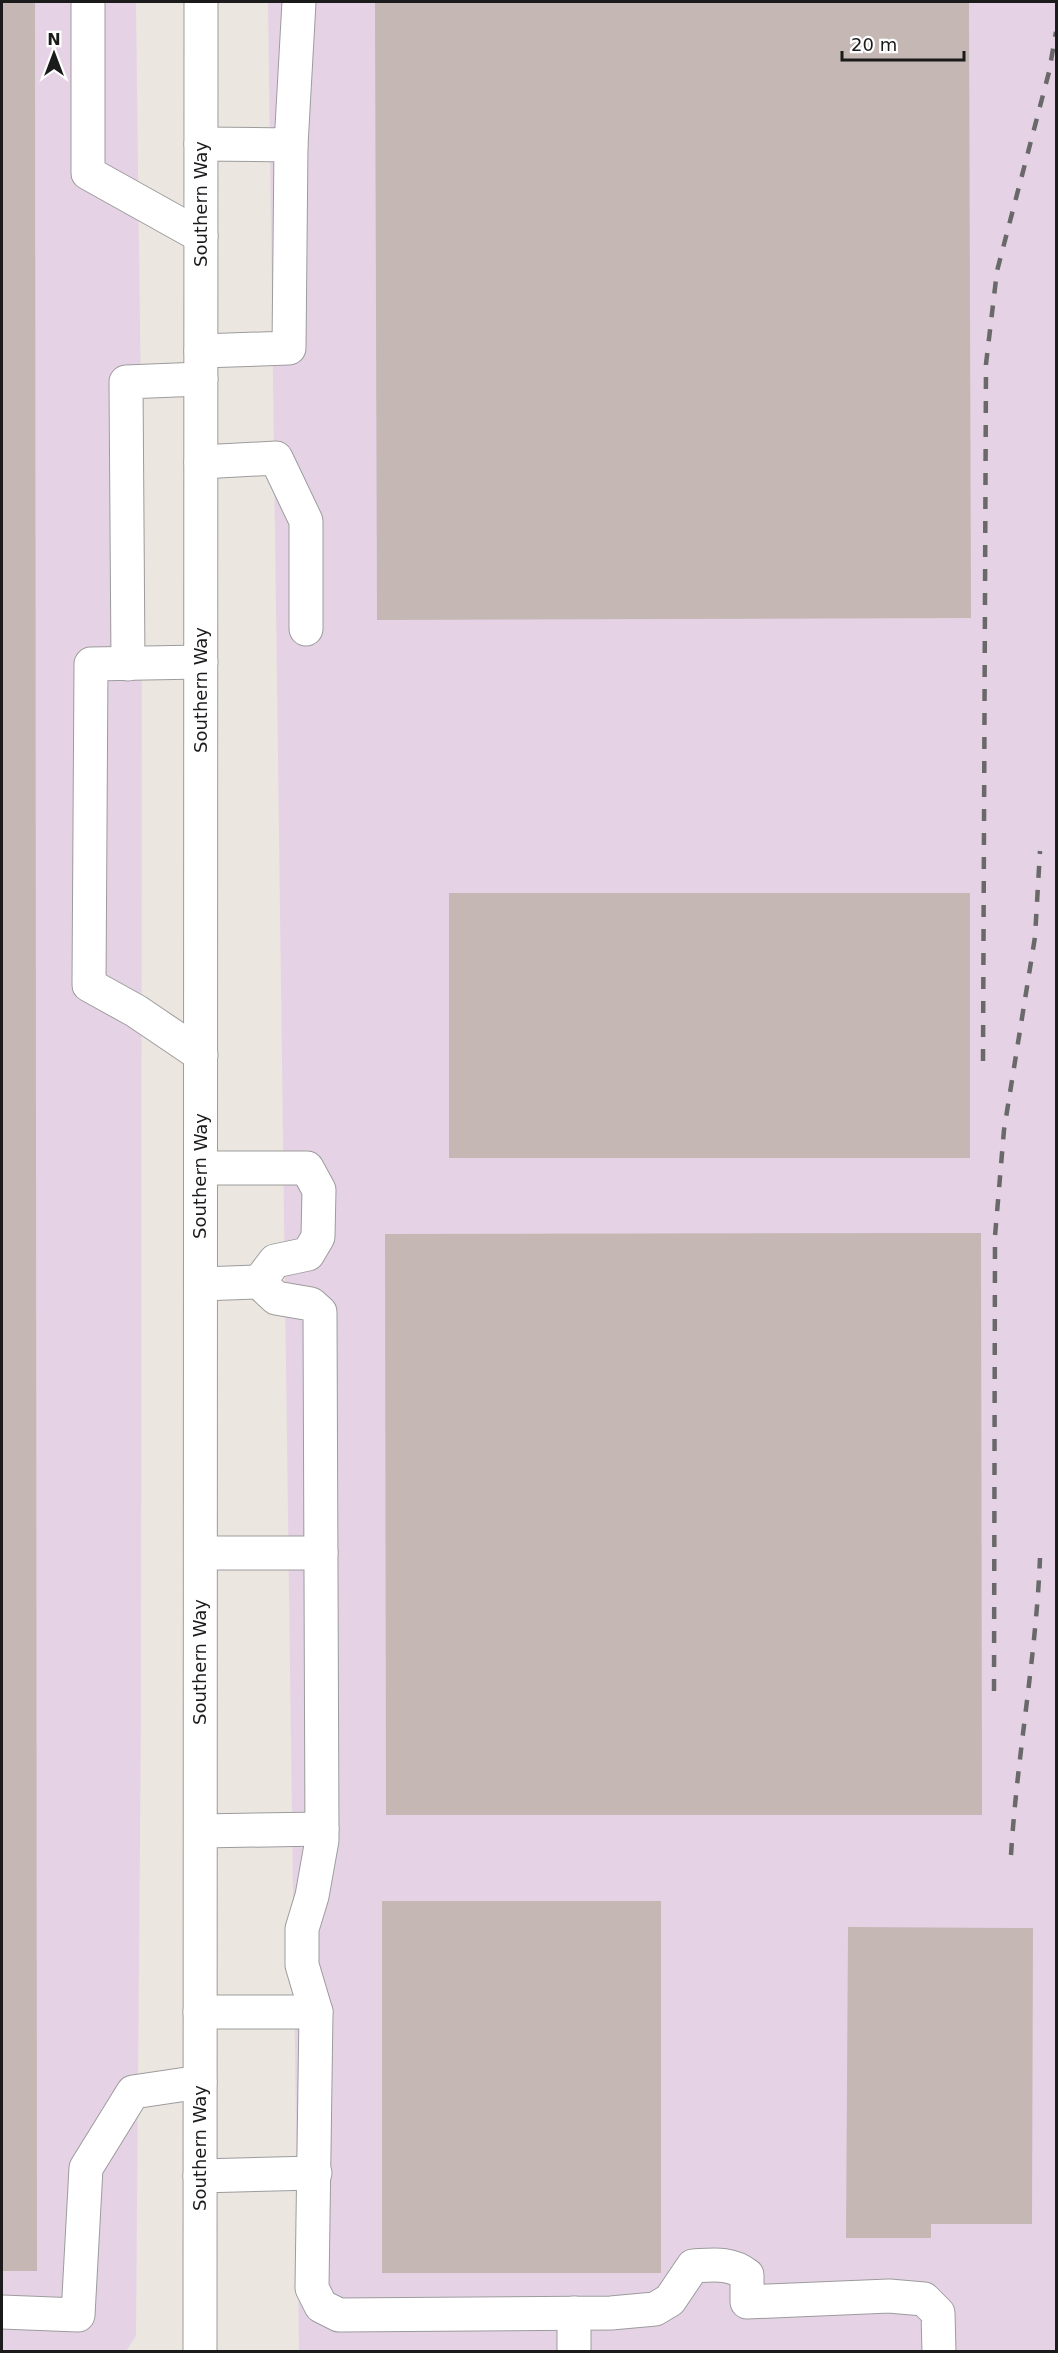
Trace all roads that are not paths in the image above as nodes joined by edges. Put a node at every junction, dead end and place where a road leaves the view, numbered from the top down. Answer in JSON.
{"nodes":[{"id":1,"x":88,"y":2,"type":"edge"},
{"id":2,"x":201,"y":2,"type":"edge"},
{"id":3,"x":299,"y":2,"type":"edge"},
{"id":4,"x":201,"y":144,"type":"junction"},
{"id":5,"x":291,"y":145,"type":"junction"},
{"id":6,"x":201,"y":236,"type":"junction"},
{"id":7,"x":201,"y":365,"type":"junction"},
{"id":8,"x":201,"y":462,"type":"junction"},
{"id":9,"x":306,"y":629,"type":"dead end"},
{"id":10,"x":201,"y":662,"type":"junction"},
{"id":11,"x":128,"y":664,"type":"junction"},
{"id":12,"x":201,"y":1054,"type":"junction"},
{"id":13,"x":201,"y":1168,"type":"junction"},
{"id":14,"x":259,"y":1282,"type":"junction"},
{"id":15,"x":201,"y":1284,"type":"junction"},
{"id":16,"x":201,"y":1553,"type":"junction"},
{"id":17,"x":321,"y":1553,"type":"junction"},
{"id":18,"x":322,"y":1829,"type":"junction"},
{"id":19,"x":201,"y":1831,"type":"junction"},
{"id":20,"x":200,"y":2012,"type":"junction"},
{"id":21,"x":316,"y":2012,"type":"junction"},
{"id":22,"x":200,"y":2082,"type":"junction"},
{"id":23,"x":315,"y":2173,"type":"junction"},
{"id":24,"x":200,"y":2176,"type":"junction"},
{"id":25,"x":2,"y":2312,"type":"edge"},
{"id":26,"x":574,"y":2313,"type":"junction"},
{"id":27,"x":200,"y":2352,"type":"edge"},
{"id":28,"x":574,"y":2352,"type":"edge"},
{"id":29,"x":939,"y":2352,"type":"edge"}],
"edges":[{"from":1,"to":6,"type":"street"},
{"from":2,"to":4,"type":"street","name":"Southern Way"},
{"from":3,"to":5,"type":"street"},
{"from":4,"to":5,"type":"street"},
{"from":4,"to":6,"type":"street","name":"Southern Way"},
{"from":5,"to":7,"type":"street"},
{"from":6,"to":7,"type":"street","name":"Southern Way"},
{"from":7,"to":8,"type":"street","name":"Southern Way"},
{"from":7,"to":11,"type":"street"},
{"from":8,"to":9,"type":"street"},
{"from":8,"to":10,"type":"street","name":"Southern Way"},
{"from":10,"to":11,"type":"street"},
{"from":10,"to":12,"type":"street","name":"Southern Way"},
{"from":11,"to":12,"type":"street"},
{"from":12,"to":13,"type":"street","name":"Southern Way"},
{"from":13,"to":14,"type":"street"},
{"from":13,"to":15,"type":"street","name":"Southern Way"},
{"from":14,"to":15,"type":"street"},
{"from":14,"to":17,"type":"street"},
{"from":15,"to":16,"type":"street","name":"Southern Way"},
{"from":16,"to":17,"type":"street"},
{"from":16,"to":19,"type":"street","name":"Southern Way"},
{"from":17,"to":18,"type":"street"},
{"from":18,"to":19,"type":"street"},
{"from":18,"to":21,"type":"street"},
{"from":19,"to":20,"type":"street","name":"Southern Way"},
{"from":20,"to":21,"type":"street"},
{"from":20,"to":22,"type":"street","name":"Southern Way"},
{"from":21,"to":23,"type":"street"},
{"from":22,"to":24,"type":"street","name":"Southern Way"},
{"from":22,"to":25,"type":"street"},
{"from":23,"to":24,"type":"street"},
{"from":23,"to":26,"type":"street"},
{"from":24,"to":27,"type":"street","name":"Southern Way"},
{"from":26,"to":28,"type":"street"},
{"from":26,"to":29,"type":"street"}]}
